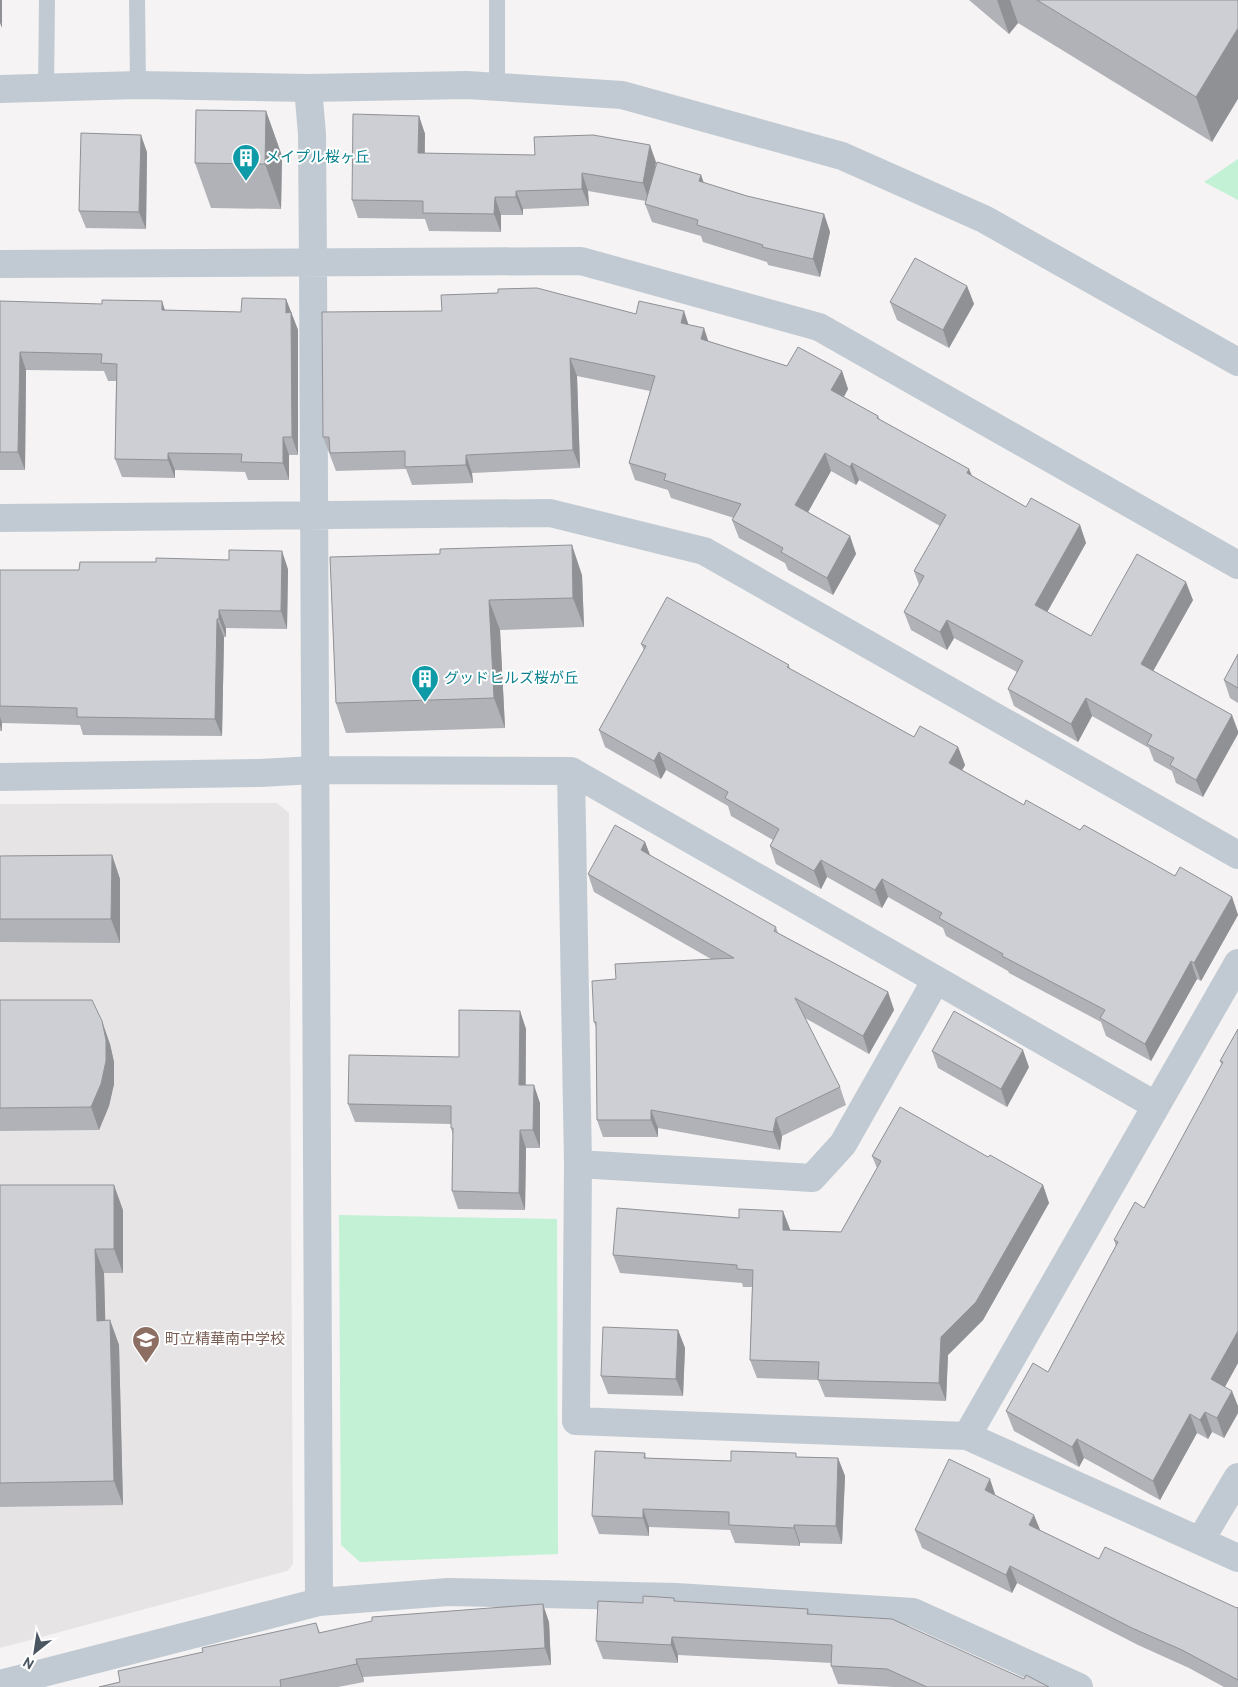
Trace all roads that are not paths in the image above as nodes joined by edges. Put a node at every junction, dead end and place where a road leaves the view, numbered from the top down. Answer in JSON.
{"nodes":[{"id":1,"x":47,"y":0,"type":"edge"},
{"id":2,"x":137,"y":0,"type":"edge"},
{"id":3,"x":498,"y":0,"type":"edge"},
{"id":4,"x":138,"y":85,"type":"junction"},
{"id":5,"x":497,"y":87,"type":"junction"},
{"id":6,"x":308,"y":88,"type":"junction"},
{"id":7,"x":0,"y":90,"type":"edge"},
{"id":8,"x":46,"y":90,"type":"junction"},
{"id":9,"x":313,"y":262,"type":"junction"},
{"id":10,"x":0,"y":264,"type":"edge"},
{"id":11,"x":1238,"y":362,"type":"edge"},
{"id":12,"x":314,"y":516,"type":"junction"},
{"id":13,"x":0,"y":518,"type":"edge"},
{"id":14,"x":1238,"y":565,"type":"edge"},
{"id":15,"x":314,"y":770,"type":"junction"},
{"id":16,"x":571,"y":772,"type":"junction"},
{"id":17,"x":0,"y":777,"type":"edge"},
{"id":18,"x":1238,"y":855,"type":"edge"},
{"id":19,"x":1238,"y":963,"type":"edge"},
{"id":20,"x":936,"y":980,"type":"junction"},
{"id":21,"x":1155,"y":1105,"type":"junction"},
{"id":22,"x":578,"y":1164,"type":"junction"},
{"id":23,"x":966,"y":1436,"type":"junction"},
{"id":24,"x":1238,"y":1477,"type":"edge"},
{"id":25,"x":1200,"y":1541,"type":"junction"},
{"id":26,"x":1238,"y":1558,"type":"edge"},
{"id":27,"x":319,"y":1602,"type":"junction"},
{"id":28,"x":0,"y":1684,"type":"edge"},
{"id":29,"x":1079,"y":1687,"type":"edge"}],
"edges":[{"from":1,"to":8,"type":"lane"},
{"from":2,"to":4,"type":"lane"},
{"from":3,"to":5,"type":"lane"},
{"from":4,"to":6,"type":"street"},
{"from":4,"to":8,"type":"street"},
{"from":5,"to":6,"type":"street"},
{"from":5,"to":11,"type":"street"},
{"from":6,"to":9,"type":"street"},
{"from":7,"to":8,"type":"street"},
{"from":9,"to":10,"type":"street"},
{"from":9,"to":12,"type":"street"},
{"from":9,"to":14,"type":"street"},
{"from":12,"to":13,"type":"street"},
{"from":12,"to":15,"type":"street"},
{"from":12,"to":18,"type":"street"},
{"from":15,"to":16,"type":"street"},
{"from":15,"to":17,"type":"street"},
{"from":15,"to":27,"type":"street"},
{"from":16,"to":20,"type":"street"},
{"from":16,"to":22,"type":"street"},
{"from":19,"to":21,"type":"street"},
{"from":20,"to":21,"type":"street"},
{"from":20,"to":22,"type":"street"},
{"from":21,"to":23,"type":"street"},
{"from":22,"to":23,"type":"street"},
{"from":23,"to":25,"type":"street"},
{"from":24,"to":25,"type":"street"},
{"from":25,"to":26,"type":"street"},
{"from":27,"to":28,"type":"street"},
{"from":27,"to":29,"type":"street"}]}
